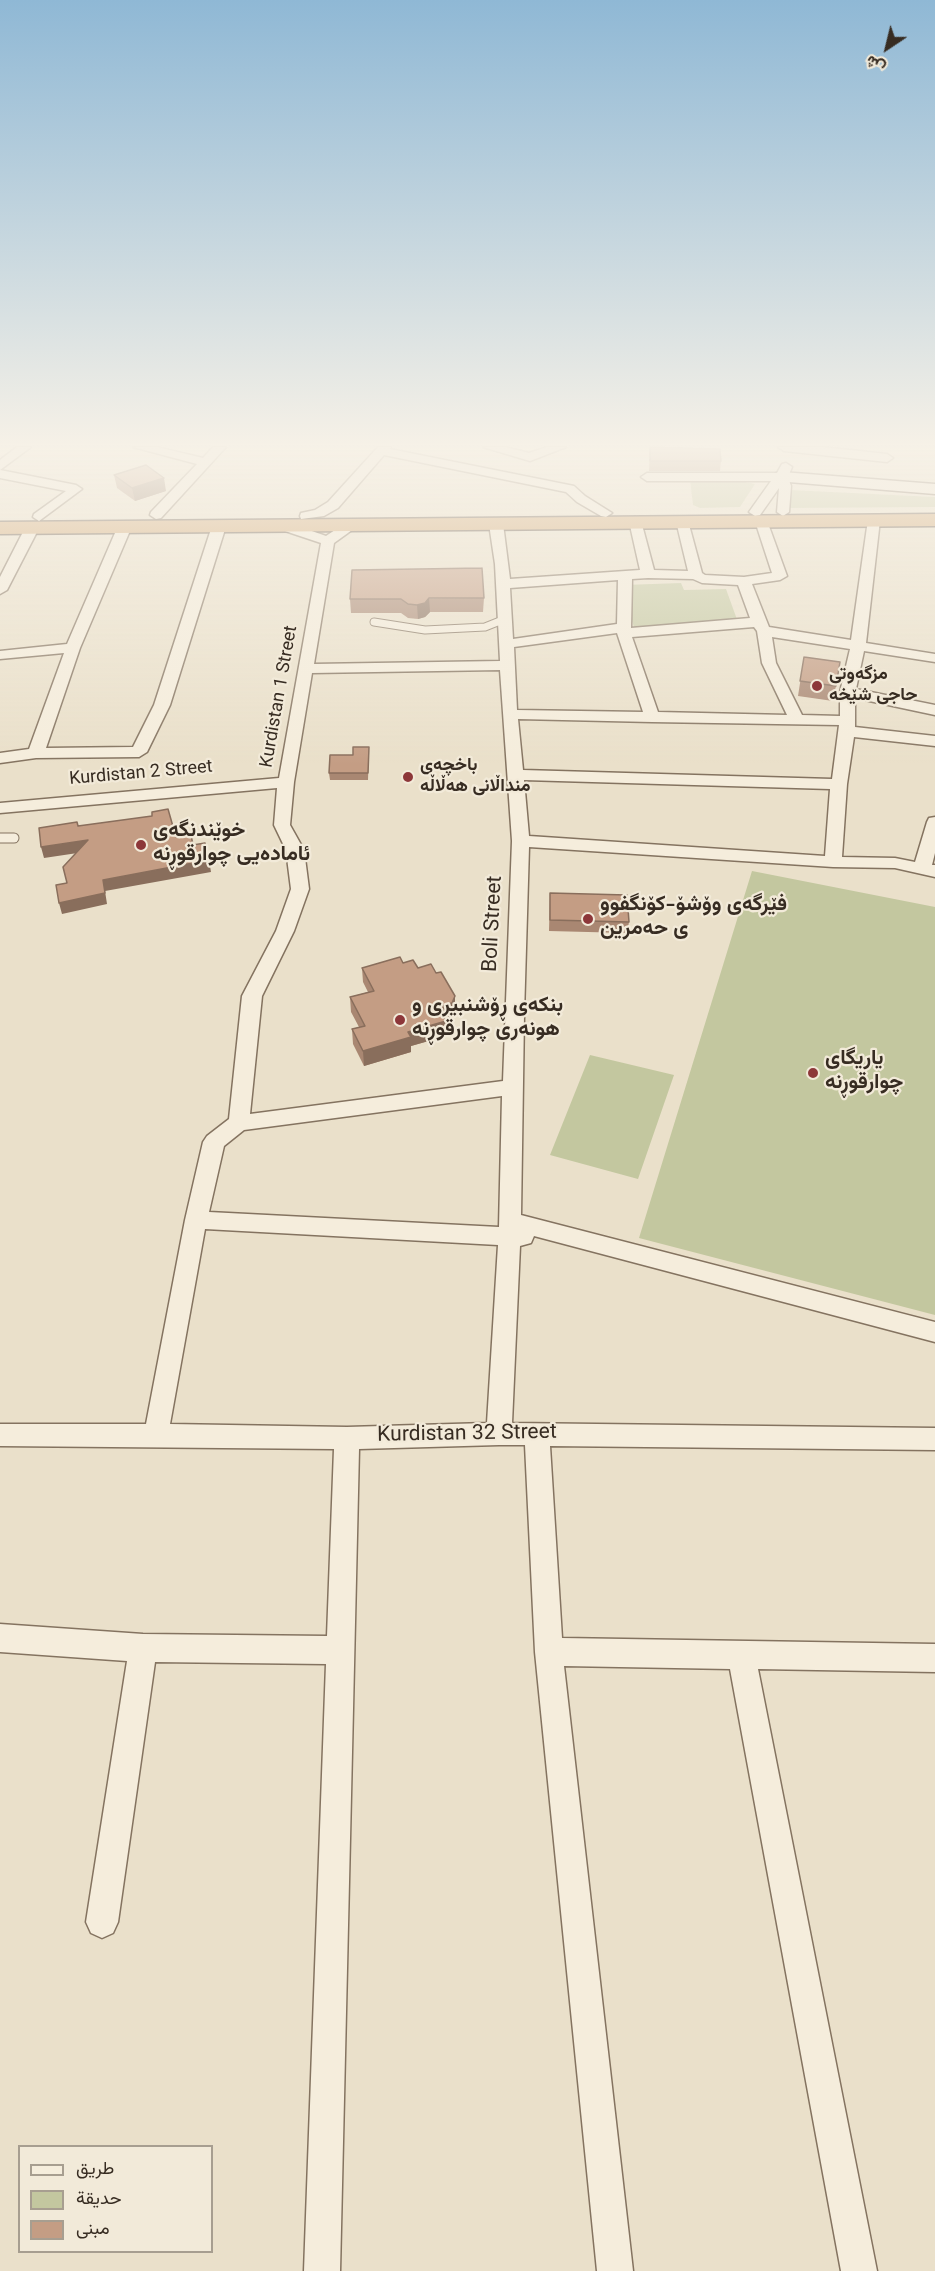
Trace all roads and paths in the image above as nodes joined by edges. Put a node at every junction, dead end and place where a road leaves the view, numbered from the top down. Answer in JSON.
{"nodes":[{"id":1,"x":20,"y":553,"type":"edge"},
{"id":2,"x":114,"y":553,"type":"edge"},
{"id":3,"x":210,"y":553,"type":"edge"},
{"id":4,"x":326,"y":553,"type":"edge"},
{"id":5,"x":503,"y":553,"type":"edge"},
{"id":6,"x":642,"y":553,"type":"edge"},
{"id":7,"x":690,"y":553,"type":"edge"},
{"id":8,"x":772,"y":553,"type":"edge"},
{"id":9,"x":870,"y":553,"type":"edge"},
{"id":10,"x":648,"y":574,"type":"junction"},
{"id":11,"x":696,"y":575,"type":"junction"},
{"id":12,"x":625,"y":577,"type":"junction"},
{"id":13,"x":744,"y":581,"type":"junction"},
{"id":14,"x":503,"y":584,"type":"junction"},
{"id":15,"x":0,"y":590,"type":"edge"},
{"id":16,"x":505,"y":619,"type":"junction"},
{"id":17,"x":374,"y":622,"type":"dead end"},
{"id":18,"x":761,"y":626,"type":"junction"},
{"id":19,"x":624,"y":630,"type":"junction"},
{"id":20,"x":506,"y":644,"type":"junction"},
{"id":21,"x":858,"y":645,"type":"junction"},
{"id":22,"x":73,"y":648,"type":"junction"},
{"id":23,"x":0,"y":655,"type":"edge"},
{"id":24,"x":935,"y":658,"type":"edge"},
{"id":25,"x":507,"y":665,"type":"junction"},
{"id":26,"x":306,"y":669,"type":"junction"},
{"id":27,"x":849,"y":692,"type":"junction"},
{"id":28,"x":935,"y":710,"type":"edge"},
{"id":29,"x":510,"y":714,"type":"junction"},
{"id":30,"x":652,"y":717,"type":"junction"},
{"id":31,"x":797,"y":720,"type":"junction"},
{"id":32,"x":847,"y":726,"type":"junction"},
{"id":33,"x":935,"y":741,"type":"edge"},
{"id":34,"x":36,"y":753,"type":"junction"},
{"id":35,"x":0,"y":758,"type":"edge"},
{"id":36,"x":516,"y":775,"type":"junction"},
{"id":37,"x":286,"y":782,"type":"junction"},
{"id":38,"x":839,"y":784,"type":"junction"},
{"id":39,"x":0,"y":808,"type":"edge"},
{"id":40,"x":935,"y":822,"type":"edge"},
{"id":41,"x":0,"y":838,"type":"edge"},
{"id":42,"x":14,"y":838,"type":"dead end"},
{"id":43,"x":521,"y":841,"type":"junction"},
{"id":44,"x":833,"y":862,"type":"junction"},
{"id":45,"x":929,"y":870,"type":"edge"},
{"id":46,"x":512,"y":1087,"type":"junction"},
{"id":47,"x":239,"y":1123,"type":"junction"},
{"id":48,"x":196,"y":1220,"type":"junction"},
{"id":49,"x":510,"y":1228,"type":"junction"},
{"id":50,"x":935,"y":1332,"type":"edge"},
{"id":51,"x":499,"y":1434,"type":"junction"},
{"id":52,"x":537,"y":1434,"type":"junction"},
{"id":53,"x":0,"y":1435,"type":"edge"},
{"id":54,"x":156,"y":1435,"type":"junction"},
{"id":55,"x":347,"y":1438,"type":"junction"},
{"id":56,"x":935,"y":1440,"type":"edge"},
{"id":57,"x":0,"y":1638,"type":"edge"},
{"id":58,"x":143,"y":1648,"type":"junction"},
{"id":59,"x":339,"y":1650,"type":"junction"},
{"id":60,"x":549,"y":1652,"type":"junction"},
{"id":61,"x":741,"y":1655,"type":"junction"},
{"id":62,"x":934,"y":1664,"type":"edge"},
{"id":63,"x":102,"y":1922,"type":"dead end"},
{"id":64,"x":322,"y":2271,"type":"edge"},
{"id":65,"x":615,"y":2271,"type":"edge"},
{"id":66,"x":859,"y":2271,"type":"edge"}],
"edges":[{"from":1,"to":15,"type":"street"},
{"from":2,"to":22,"type":"street"},
{"from":3,"to":34,"type":"street"},
{"from":4,"to":26,"type":"street","name":"Kurdistan 1 Street"},
{"from":5,"to":14,"type":"street","name":"Boli Street"},
{"from":6,"to":10,"type":"street"},
{"from":7,"to":11,"type":"street"},
{"from":8,"to":13,"type":"street"},
{"from":9,"to":21,"type":"street"},
{"from":10,"to":11,"type":"street"},
{"from":10,"to":12,"type":"street"},
{"from":11,"to":13,"type":"street"},
{"from":12,"to":14,"type":"street"},
{"from":12,"to":19,"type":"street"},
{"from":13,"to":18,"type":"street"},
{"from":14,"to":16,"type":"street","name":"Boli Street"},
{"from":16,"to":17,"type":"lane"},
{"from":16,"to":20,"type":"street","name":"Boli Street"},
{"from":18,"to":19,"type":"street"},
{"from":18,"to":21,"type":"street"},
{"from":18,"to":31,"type":"street"},
{"from":19,"to":20,"type":"street"},
{"from":19,"to":30,"type":"street"},
{"from":20,"to":25,"type":"street","name":"Boli Street"},
{"from":21,"to":24,"type":"street"},
{"from":21,"to":27,"type":"street"},
{"from":22,"to":23,"type":"street"},
{"from":22,"to":34,"type":"street"},
{"from":25,"to":26,"type":"street"},
{"from":25,"to":29,"type":"street","name":"Boli Street"},
{"from":26,"to":37,"type":"street","name":"Kurdistan 1 Street"},
{"from":27,"to":28,"type":"street"},
{"from":27,"to":32,"type":"street"},
{"from":29,"to":30,"type":"street"},
{"from":29,"to":36,"type":"street","name":"Boli Street"},
{"from":30,"to":31,"type":"street"},
{"from":31,"to":32,"type":"street"},
{"from":32,"to":33,"type":"street"},
{"from":32,"to":38,"type":"street"},
{"from":34,"to":35,"type":"street"},
{"from":36,"to":38,"type":"street"},
{"from":36,"to":43,"type":"street","name":"Boli Street"},
{"from":37,"to":39,"type":"street","name":"Kurdistan 2 Street"},
{"from":37,"to":47,"type":"street","name":"Kurdistan 1 Street"},
{"from":38,"to":44,"type":"street"},
{"from":40,"to":45,"type":"street"},
{"from":41,"to":42,"type":"lane"},
{"from":43,"to":44,"type":"street"},
{"from":43,"to":46,"type":"street","name":"Boli Street"},
{"from":44,"to":45,"type":"street"},
{"from":46,"to":47,"type":"street"},
{"from":46,"to":49,"type":"street","name":"Boli Street"},
{"from":47,"to":48,"type":"street"},
{"from":48,"to":49,"type":"street"},
{"from":48,"to":54,"type":"street"},
{"from":49,"to":50,"type":"street"},
{"from":49,"to":51,"type":"street","name":"Boli Street"},
{"from":51,"to":52,"type":"street","name":"Kurdistan 32 Street"},
{"from":51,"to":55,"type":"street","name":"Kurdistan 32 Street"},
{"from":52,"to":56,"type":"street","name":"Kurdistan 32 Street"},
{"from":52,"to":60,"type":"street"},
{"from":53,"to":54,"type":"street","name":"Kurdistan 32 Street"},
{"from":54,"to":55,"type":"street","name":"Kurdistan 32 Street"},
{"from":55,"to":59,"type":"street"},
{"from":57,"to":58,"type":"street"},
{"from":58,"to":59,"type":"street"},
{"from":58,"to":63,"type":"street"},
{"from":59,"to":64,"type":"street"},
{"from":60,"to":61,"type":"street"},
{"from":60,"to":65,"type":"street"},
{"from":61,"to":62,"type":"street"},
{"from":61,"to":66,"type":"street"}]}
